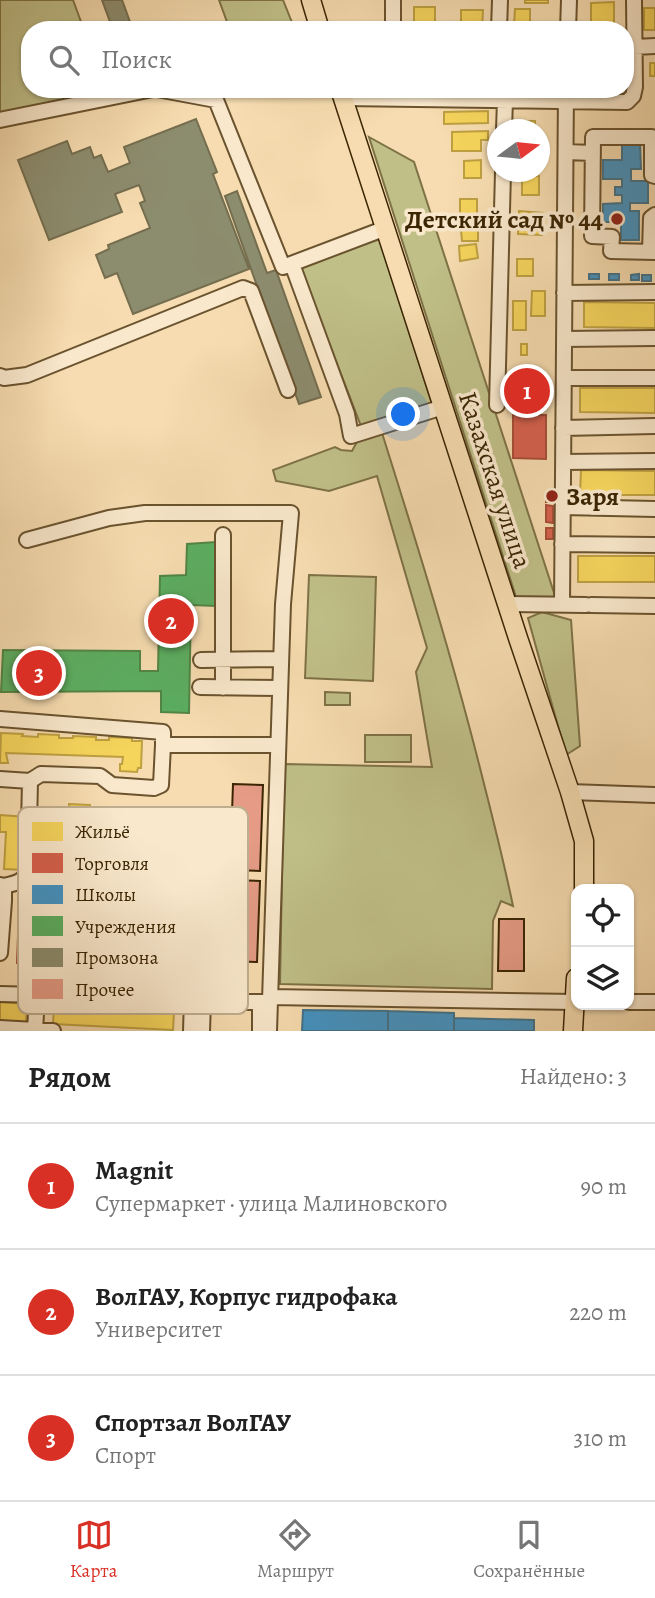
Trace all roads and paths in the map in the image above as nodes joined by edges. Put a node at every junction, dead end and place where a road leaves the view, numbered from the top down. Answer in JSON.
{"nodes":[{"id":1,"x":311,"y":0,"type":"edge"},
{"id":2,"x":393,"y":0,"type":"edge"},
{"id":3,"x":500,"y":0,"type":"edge"},
{"id":4,"x":569,"y":0,"type":"edge"},
{"id":5,"x":634,"y":0,"type":"edge"},
{"id":6,"x":317,"y":21,"type":"edge"},
{"id":7,"x":393,"y":21,"type":"edge"},
{"id":8,"x":499,"y":21,"type":"edge"},
{"id":9,"x":568,"y":21,"type":"edge"},
{"id":10,"x":655,"y":46,"type":"edge"},
{"id":11,"x":635,"y":47,"type":"junction"},
{"id":12,"x":634,"y":92,"type":"edge"},
{"id":13,"x":110,"y":98,"type":"edge"},
{"id":14,"x":205,"y":98,"type":"edge"},
{"id":15,"x":343,"y":98,"type":"edge"},
{"id":16,"x":501,"y":98,"type":"edge"},
{"id":17,"x":566,"y":98,"type":"edge"},
{"id":18,"x":588,"y":98,"type":"edge"},
{"id":19,"x":631,"y":98,"type":"edge"},
{"id":20,"x":503,"y":119,"type":"edge"},
{"id":21,"x":0,"y":120,"type":"edge"},
{"id":22,"x":565,"y":152,"type":"junction"},
{"id":23,"x":593,"y":153,"type":"junction"},
{"id":24,"x":655,"y":176,"type":"edge"},
{"id":25,"x":503,"y":182,"type":"edge"},
{"id":26,"x":655,"y":215,"type":"edge"},
{"id":27,"x":386,"y":228,"type":"junction"},
{"id":28,"x":652,"y":252,"type":"edge"},
{"id":29,"x":292,"y":264,"type":"junction"},
{"id":30,"x":655,"y":292,"type":"edge"},
{"id":31,"x":564,"y":293,"type":"junction"},
{"id":32,"x":655,"y":338,"type":"edge"},
{"id":33,"x":564,"y":339,"type":"junction"},
{"id":34,"x":0,"y":376,"type":"edge"},
{"id":35,"x":655,"y":377,"type":"edge"},
{"id":36,"x":564,"y":378,"type":"junction"},
{"id":37,"x":288,"y":390,"type":"dead end"},
{"id":38,"x":497,"y":405,"type":"dead end"},
{"id":39,"x":443,"y":407,"type":"junction"},
{"id":40,"x":655,"y":426,"type":"edge"},
{"id":41,"x":563,"y":428,"type":"junction"},
{"id":42,"x":655,"y":461,"type":"edge"},
{"id":43,"x":563,"y":462,"type":"junction"},
{"id":44,"x":563,"y":507,"type":"junction"},
{"id":45,"x":655,"y":509,"type":"edge"},
{"id":46,"x":223,"y":535,"type":"dead end"},
{"id":47,"x":27,"y":540,"type":"dead end"},
{"id":48,"x":562,"y":544,"type":"junction"},
{"id":49,"x":655,"y":545,"type":"edge"},
{"id":50,"x":508,"y":604,"type":"junction"},
{"id":51,"x":562,"y":605,"type":"junction"},
{"id":52,"x":655,"y":606,"type":"edge"},
{"id":53,"x":281,"y":659,"type":"junction"},
{"id":54,"x":201,"y":660,"type":"dead end"},
{"id":55,"x":223,"y":660,"type":"junction"},
{"id":56,"x":200,"y":687,"type":"dead end"},
{"id":57,"x":223,"y":688,"type":"junction"},
{"id":58,"x":280,"y":688,"type":"junction"},
{"id":59,"x":0,"y":719,"type":"edge"},
{"id":60,"x":163,"y":745,"type":"junction"},
{"id":61,"x":278,"y":745,"type":"junction"},
{"id":62,"x":0,"y":779,"type":"edge"},
{"id":63,"x":30,"y":781,"type":"junction"},
{"id":64,"x":570,"y":792,"type":"junction"},
{"id":65,"x":655,"y":795,"type":"edge"},
{"id":66,"x":29,"y":807,"type":"edge"},
{"id":67,"x":584,"y":884,"type":"edge"},
{"id":68,"x":2,"y":886,"type":"edge"},
{"id":69,"x":0,"y":953,"type":"edge"},
{"id":70,"x":0,"y":994,"type":"edge"},
{"id":71,"x":18,"y":994,"type":"edge"},
{"id":72,"x":267,"y":1000,"type":"junction"},
{"id":73,"x":248,"y":1001,"type":"edge"},
{"id":74,"x":571,"y":1002,"type":"edge"},
{"id":75,"x":634,"y":1002,"type":"edge"},
{"id":76,"x":655,"y":1002,"type":"edge"},
{"id":77,"x":574,"y":1010,"type":"edge"},
{"id":78,"x":0,"y":1028,"type":"edge"},
{"id":79,"x":35,"y":1030,"type":"edge"},
{"id":80,"x":53,"y":1031,"type":"edge"},
{"id":81,"x":260,"y":1031,"type":"edge"},
{"id":82,"x":269,"y":1031,"type":"edge"},
{"id":83,"x":573,"y":1031,"type":"edge"}],
"edges":[{"from":1,"to":6,"type":"main road"},
{"from":2,"to":7,"type":"street"},
{"from":3,"to":8,"type":"street"},
{"from":4,"to":9,"type":"street"},
{"from":5,"to":11,"type":"street"},
{"from":10,"to":11,"type":"street"},
{"from":11,"to":12,"type":"street"},
{"from":13,"to":21,"type":"street"},
{"from":14,"to":29,"type":"street"},
{"from":15,"to":27,"type":"main road","name":"Казахская улица"},
{"from":16,"to":20,"type":"street"},
{"from":17,"to":22,"type":"street"},
{"from":18,"to":19,"type":"street"},
{"from":22,"to":23,"type":"street"},
{"from":22,"to":31,"type":"street"},
{"from":23,"to":24,"type":"street"},
{"from":23,"to":28,"type":"street"},
{"from":25,"to":38,"type":"street"},
{"from":26,"to":28,"type":"street"},
{"from":27,"to":29,"type":"street"},
{"from":27,"to":39,"type":"main road","name":"Казахская улица"},
{"from":29,"to":39,"type":"street"},
{"from":30,"to":31,"type":"street"},
{"from":31,"to":33,"type":"street"},
{"from":32,"to":33,"type":"street"},
{"from":33,"to":36,"type":"street"},
{"from":34,"to":37,"type":"street"},
{"from":35,"to":36,"type":"street"},
{"from":36,"to":41,"type":"street"},
{"from":39,"to":50,"type":"main road","name":"Казахская улица"},
{"from":40,"to":41,"type":"street"},
{"from":41,"to":43,"type":"street"},
{"from":42,"to":43,"type":"street"},
{"from":43,"to":44,"type":"street"},
{"from":44,"to":45,"type":"street"},
{"from":44,"to":48,"type":"street"},
{"from":46,"to":55,"type":"street"},
{"from":47,"to":53,"type":"street"},
{"from":48,"to":49,"type":"street"},
{"from":48,"to":51,"type":"street"},
{"from":50,"to":51,"type":"street"},
{"from":50,"to":64,"type":"main road","name":"Казахская улица"},
{"from":51,"to":52,"type":"street"},
{"from":53,"to":55,"type":"street"},
{"from":53,"to":58,"type":"street"},
{"from":54,"to":55,"type":"street"},
{"from":55,"to":57,"type":"street"},
{"from":56,"to":57,"type":"street"},
{"from":57,"to":58,"type":"street"},
{"from":58,"to":61,"type":"street"},
{"from":59,"to":60,"type":"street"},
{"from":60,"to":61,"type":"street"},
{"from":60,"to":63,"type":"street"},
{"from":61,"to":72,"type":"street"},
{"from":62,"to":63,"type":"street"},
{"from":63,"to":66,"type":"street"},
{"from":64,"to":65,"type":"street"},
{"from":64,"to":67,"type":"main road","name":"Казахская улица"},
{"from":68,"to":69,"type":"street"},
{"from":70,"to":71,"type":"street"},
{"from":72,"to":73,"type":"street"},
{"from":72,"to":74,"type":"street"},
{"from":72,"to":81,"type":"street"},
{"from":72,"to":82,"type":"street"},
{"from":75,"to":76,"type":"street"},
{"from":77,"to":83,"type":"main road"},
{"from":78,"to":79,"type":"street"},
{"from":79,"to":80,"type":"street"}]}
